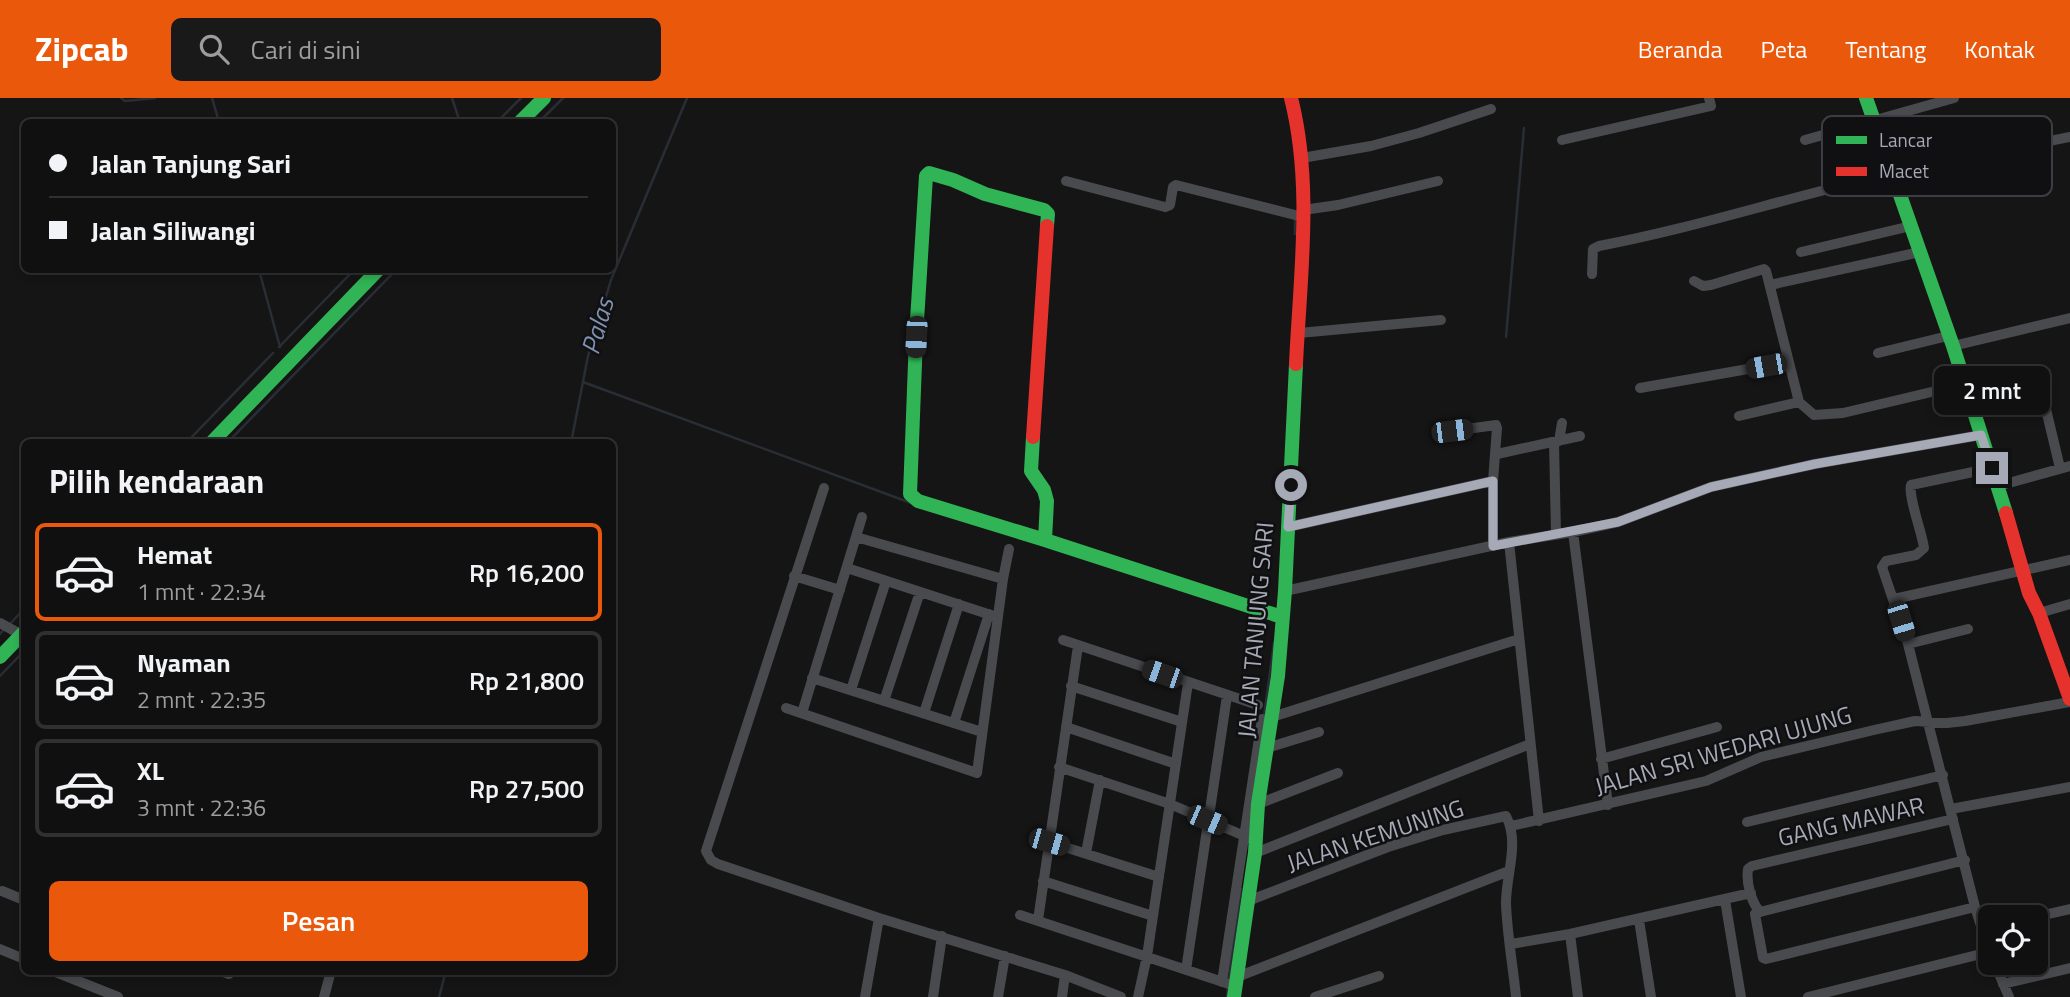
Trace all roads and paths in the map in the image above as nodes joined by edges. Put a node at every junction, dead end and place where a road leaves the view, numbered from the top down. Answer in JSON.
{"nodes":[{"id":1,"x":544,"y":98,"type":"edge"},
{"id":2,"x":1292,"y":98,"type":"edge"},
{"id":3,"x":1709,"y":98,"type":"edge"},
{"id":4,"x":1866,"y":98,"type":"edge"},
{"id":5,"x":1954,"y":98,"type":"edge"},
{"id":6,"x":1491,"y":110,"type":"dead end"},
{"id":7,"x":1873,"y":116,"type":"edge"},
{"id":8,"x":1895,"y":116,"type":"edge"},
{"id":9,"x":523,"y":119,"type":"edge"},
{"id":10,"x":1822,"y":136,"type":"edge"},
{"id":11,"x":2070,"y":137,"type":"edge"},
{"id":12,"x":1562,"y":140,"type":"dead end"},
{"id":13,"x":1805,"y":140,"type":"dead end"},
{"id":14,"x":2052,"y":141,"type":"edge"},
{"id":15,"x":1302,"y":159,"type":"junction"},
{"id":16,"x":1066,"y":180,"type":"dead end"},
{"id":17,"x":1438,"y":181,"type":"dead end"},
{"id":18,"x":1822,"y":191,"type":"edge"},
{"id":19,"x":1901,"y":196,"type":"edge"},
{"id":20,"x":1303,"y":214,"type":"junction"},
{"id":21,"x":1911,"y":226,"type":"junction"},
{"id":22,"x":1801,"y":252,"type":"dead end"},
{"id":23,"x":1920,"y":252,"type":"junction"},
{"id":24,"x":374,"y":273,"type":"edge"},
{"id":25,"x":1592,"y":274,"type":"dead end"},
{"id":26,"x":1694,"y":281,"type":"dead end"},
{"id":27,"x":1770,"y":285,"type":"junction"},
{"id":28,"x":2070,"y":318,"type":"edge"},
{"id":29,"x":1441,"y":320,"type":"dead end"},
{"id":30,"x":1298,"y":333,"type":"junction"},
{"id":31,"x":1950,"y":341,"type":"junction"},
{"id":32,"x":1878,"y":353,"type":"dead end"},
{"id":33,"x":1788,"y":362,"type":"junction"},
{"id":34,"x":1965,"y":384,"type":"junction"},
{"id":35,"x":1640,"y":388,"type":"dead end"},
{"id":36,"x":1799,"y":402,"type":"junction"},
{"id":37,"x":1738,"y":416,"type":"dead end"},
{"id":38,"x":1562,"y":423,"type":"dead end"},
{"id":39,"x":1452,"y":431,"type":"dead end"},
{"id":40,"x":1981,"y":435,"type":"junction"},
{"id":41,"x":1580,"y":436,"type":"dead end"},
{"id":42,"x":215,"y":439,"type":"edge"},
{"id":43,"x":1557,"y":442,"type":"junction"},
{"id":44,"x":1497,"y":454,"type":"junction"},
{"id":45,"x":2070,"y":455,"type":"edge"},
{"id":46,"x":2066,"y":467,"type":"edge"},
{"id":47,"x":1992,"y":468,"type":"junction"},
{"id":48,"x":1493,"y":481,"type":"junction"},
{"id":49,"x":1998,"y":486,"type":"junction"},
{"id":50,"x":824,"y":488,"type":"dead end"},
{"id":51,"x":863,"y":517,"type":"dead end"},
{"id":52,"x":1288,"y":527,"type":"junction"},
{"id":53,"x":1573,"y":532,"type":"junction"},
{"id":54,"x":1556,"y":534,"type":"junction"},
{"id":55,"x":856,"y":537,"type":"junction"},
{"id":56,"x":1045,"y":540,"type":"junction"},
{"id":57,"x":1509,"y":542,"type":"junction"},
{"id":58,"x":1493,"y":546,"type":"junction"},
{"id":59,"x":1009,"y":549,"type":"dead end"},
{"id":60,"x":2070,"y":560,"type":"edge"},
{"id":61,"x":847,"y":568,"type":"junction"},
{"id":62,"x":2022,"y":570,"type":"junction"},
{"id":63,"x":794,"y":576,"type":"junction"},
{"id":64,"x":1003,"y":579,"type":"junction"},
{"id":65,"x":886,"y":581,"type":"junction"},
{"id":66,"x":840,"y":590,"type":"junction"},
{"id":67,"x":1285,"y":591,"type":"junction"},
{"id":68,"x":920,"y":592,"type":"junction"},
{"id":69,"x":1894,"y":599,"type":"junction"},
{"id":70,"x":959,"y":604,"type":"junction"},
{"id":71,"x":2070,"y":604,"type":"edge"},
{"id":72,"x":2039,"y":613,"type":"junction"},
{"id":73,"x":993,"y":616,"type":"junction"},
{"id":74,"x":1278,"y":616,"type":"junction"},
{"id":75,"x":13,"y":629,"type":"edge"},
{"id":76,"x":1969,"y":629,"type":"dead end"},
{"id":77,"x":1519,"y":639,"type":"junction"},
{"id":78,"x":1062,"y":640,"type":"dead end"},
{"id":79,"x":1908,"y":644,"type":"junction"},
{"id":80,"x":1078,"y":646,"type":"junction"},
{"id":81,"x":0,"y":657,"type":"edge"},
{"id":82,"x":812,"y":678,"type":"junction"},
{"id":83,"x":1188,"y":682,"type":"junction"},
{"id":84,"x":1071,"y":686,"type":"junction"},
{"id":85,"x":851,"y":690,"type":"junction"},
{"id":86,"x":1227,"y":696,"type":"junction"},
{"id":87,"x":2070,"y":700,"type":"edge"},
{"id":88,"x":884,"y":701,"type":"junction"},
{"id":89,"x":1258,"y":705,"type":"dead end"},
{"id":90,"x":786,"y":708,"type":"dead end"},
{"id":91,"x":802,"y":713,"type":"junction"},
{"id":92,"x":924,"y":713,"type":"junction"},
{"id":93,"x":1267,"y":718,"type":"junction"},
{"id":94,"x":1182,"y":722,"type":"junction"},
{"id":95,"x":1928,"y":722,"type":"junction"},
{"id":96,"x":954,"y":723,"type":"junction"},
{"id":97,"x":1066,"y":727,"type":"junction"},
{"id":98,"x":1717,"y":727,"type":"dead end"},
{"id":99,"x":982,"y":732,"type":"junction"},
{"id":100,"x":1319,"y":732,"type":"dead end"},
{"id":101,"x":1264,"y":744,"type":"junction"},
{"id":102,"x":1530,"y":744,"type":"junction"},
{"id":103,"x":1601,"y":759,"type":"junction"},
{"id":104,"x":1176,"y":764,"type":"junction"},
{"id":105,"x":1059,"y":767,"type":"junction"},
{"id":106,"x":1338,"y":773,"type":"dead end"},
{"id":107,"x":1943,"y":775,"type":"junction"},
{"id":108,"x":1100,"y":780,"type":"junction"},
{"id":109,"x":2070,"y":787,"type":"edge"},
{"id":110,"x":1258,"y":803,"type":"junction"},
{"id":111,"x":1170,"y":804,"type":"junction"},
{"id":112,"x":1608,"y":805,"type":"junction"},
{"id":113,"x":1952,"y":814,"type":"junction"},
{"id":114,"x":1207,"y":820,"type":"junction"},
{"id":115,"x":1539,"y":821,"type":"junction"},
{"id":116,"x":1747,"y":822,"type":"dead end"},
{"id":117,"x":1511,"y":826,"type":"junction"},
{"id":118,"x":1251,"y":841,"type":"junction"},
{"id":119,"x":1049,"y":842,"type":"junction"},
{"id":120,"x":1086,"y":853,"type":"junction"},
{"id":121,"x":1965,"y":860,"type":"junction"},
{"id":122,"x":1508,"y":871,"type":"junction"},
{"id":123,"x":1159,"y":877,"type":"junction"},
{"id":124,"x":1043,"y":881,"type":"junction"},
{"id":125,"x":2,"y":891,"type":"dead end"},
{"id":126,"x":1751,"y":893,"type":"junction"},
{"id":127,"x":21,"y":899,"type":"edge"},
{"id":128,"x":1725,"y":900,"type":"junction"},
{"id":129,"x":1248,"y":901,"type":"junction"},
{"id":130,"x":1975,"y":908,"type":"junction"},
{"id":131,"x":2070,"y":909,"type":"edge"},
{"id":132,"x":1760,"y":912,"type":"junction"},
{"id":133,"x":1978,"y":913,"type":"edge"},
{"id":134,"x":2048,"y":914,"type":"edge"},
{"id":135,"x":1020,"y":915,"type":"dead end"},
{"id":136,"x":1153,"y":916,"type":"junction"},
{"id":137,"x":878,"y":918,"type":"junction"},
{"id":138,"x":1038,"y":920,"type":"junction"},
{"id":139,"x":1639,"y":920,"type":"junction"},
{"id":140,"x":1570,"y":934,"type":"junction"},
{"id":141,"x":942,"y":936,"type":"junction"},
{"id":142,"x":1511,"y":944,"type":"junction"},
{"id":143,"x":0,"y":949,"type":"edge"},
{"id":144,"x":1005,"y":956,"type":"junction"},
{"id":145,"x":1147,"y":956,"type":"junction"},
{"id":146,"x":1978,"y":956,"type":"edge"},
{"id":147,"x":21,"y":958,"type":"edge"},
{"id":148,"x":2070,"y":968,"type":"edge"},
{"id":149,"x":1186,"y":970,"type":"junction"},
{"id":150,"x":68,"y":975,"type":"edge"},
{"id":151,"x":330,"y":975,"type":"edge"},
{"id":152,"x":1065,"y":975,"type":"junction"},
{"id":153,"x":1999,"y":975,"type":"edge"},
{"id":154,"x":1379,"y":976,"type":"dead end"},
{"id":155,"x":2003,"y":984,"type":"junction"},
{"id":156,"x":1231,"y":985,"type":"edge"},
{"id":157,"x":118,"y":997,"type":"edge"},
{"id":158,"x":324,"y":997,"type":"edge"},
{"id":159,"x":865,"y":997,"type":"edge"},
{"id":160,"x":933,"y":997,"type":"edge"},
{"id":161,"x":998,"y":997,"type":"edge"},
{"id":162,"x":1062,"y":997,"type":"edge"},
{"id":163,"x":1121,"y":997,"type":"edge"},
{"id":164,"x":1138,"y":997,"type":"edge"},
{"id":165,"x":1315,"y":997,"type":"edge"},
{"id":166,"x":1516,"y":997,"type":"edge"},
{"id":167,"x":1578,"y":997,"type":"edge"},
{"id":168,"x":1651,"y":997,"type":"edge"},
{"id":169,"x":1741,"y":997,"type":"edge"},
{"id":170,"x":1808,"y":997,"type":"edge"},
{"id":171,"x":2009,"y":997,"type":"edge"}],
"edges":[{"from":1,"to":9,"type":"street"},
{"from":2,"to":15,"type":"street","name":"JALAN TANJUNG SARI"},
{"from":3,"to":12,"type":"street"},
{"from":4,"to":7,"type":"street"},
{"from":5,"to":8,"type":"street"},
{"from":6,"to":15,"type":"street"},
{"from":10,"to":13,"type":"street"},
{"from":11,"to":14,"type":"street"},
{"from":15,"to":20,"type":"street","name":"JALAN TANJUNG SARI"},
{"from":16,"to":20,"type":"street"},
{"from":17,"to":20,"type":"street"},
{"from":18,"to":25,"type":"street"},
{"from":19,"to":21,"type":"street"},
{"from":20,"to":30,"type":"street","name":"JALAN TANJUNG SARI"},
{"from":21,"to":22,"type":"street"},
{"from":21,"to":23,"type":"street"},
{"from":23,"to":27,"type":"street"},
{"from":23,"to":31,"type":"street"},
{"from":24,"to":42,"type":"street"},
{"from":26,"to":27,"type":"street"},
{"from":27,"to":33,"type":"street"},
{"from":28,"to":31,"type":"street"},
{"from":29,"to":30,"type":"street"},
{"from":30,"to":52,"type":"street","name":"JALAN TANJUNG SARI"},
{"from":31,"to":32,"type":"street"},
{"from":31,"to":34,"type":"street"},
{"from":33,"to":35,"type":"street"},
{"from":33,"to":36,"type":"street"},
{"from":34,"to":36,"type":"street"},
{"from":34,"to":40,"type":"street"},
{"from":34,"to":46,"type":"street"},
{"from":36,"to":37,"type":"street"},
{"from":38,"to":43,"type":"street"},
{"from":39,"to":44,"type":"street"},
{"from":40,"to":47,"type":"street"},
{"from":40,"to":53,"type":"street"},
{"from":41,"to":43,"type":"street"},
{"from":43,"to":44,"type":"street"},
{"from":43,"to":54,"type":"street"},
{"from":44,"to":48,"type":"street"},
{"from":45,"to":46,"type":"street"},
{"from":46,"to":49,"type":"street"},
{"from":47,"to":49,"type":"street"},
{"from":47,"to":69,"type":"street"},
{"from":48,"to":52,"type":"street"},
{"from":48,"to":58,"type":"street"},
{"from":49,"to":62,"type":"street"},
{"from":50,"to":63,"type":"street"},
{"from":51,"to":55,"type":"street"},
{"from":52,"to":67,"type":"street","name":"JALAN TANJUNG SARI"},
{"from":53,"to":54,"type":"street"},
{"from":53,"to":103,"type":"street"},
{"from":54,"to":57,"type":"street"},
{"from":55,"to":61,"type":"street"},
{"from":55,"to":64,"type":"street"},
{"from":56,"to":56,"type":"street"},
{"from":56,"to":74,"type":"street"},
{"from":57,"to":58,"type":"street"},
{"from":57,"to":77,"type":"street"},
{"from":58,"to":67,"type":"street"},
{"from":59,"to":64,"type":"street"},
{"from":60,"to":62,"type":"street"},
{"from":61,"to":65,"type":"street"},
{"from":61,"to":66,"type":"street"},
{"from":62,"to":69,"type":"street"},
{"from":62,"to":72,"type":"street"},
{"from":63,"to":66,"type":"street"},
{"from":63,"to":137,"type":"street"},
{"from":64,"to":73,"type":"street"},
{"from":65,"to":68,"type":"street"},
{"from":65,"to":85,"type":"street"},
{"from":66,"to":82,"type":"street"},
{"from":67,"to":74,"type":"street","name":"JALAN TANJUNG SARI"},
{"from":68,"to":70,"type":"street"},
{"from":68,"to":88,"type":"street"},
{"from":69,"to":79,"type":"street"},
{"from":70,"to":73,"type":"street"},
{"from":70,"to":92,"type":"street"},
{"from":71,"to":72,"type":"street"},
{"from":72,"to":87,"type":"street"},
{"from":73,"to":96,"type":"street"},
{"from":73,"to":99,"type":"street"},
{"from":74,"to":93,"type":"street","name":"JALAN TANJUNG SARI"},
{"from":75,"to":81,"type":"street"},
{"from":76,"to":79,"type":"street"},
{"from":77,"to":93,"type":"street"},
{"from":77,"to":102,"type":"street"},
{"from":78,"to":80,"type":"street"},
{"from":79,"to":95,"type":"street"},
{"from":80,"to":83,"type":"street"},
{"from":80,"to":84,"type":"street"},
{"from":82,"to":85,"type":"street"},
{"from":82,"to":91,"type":"street"},
{"from":83,"to":86,"type":"street"},
{"from":83,"to":94,"type":"street"},
{"from":84,"to":94,"type":"street"},
{"from":84,"to":97,"type":"street"},
{"from":85,"to":88,"type":"street"},
{"from":86,"to":89,"type":"street"},
{"from":86,"to":114,"type":"street"},
{"from":87,"to":95,"type":"street","name":"JALAN SRI WEDARI UJUNG"},
{"from":88,"to":92,"type":"street"},
{"from":90,"to":91,"type":"street"},
{"from":91,"to":99,"type":"street"},
{"from":92,"to":96,"type":"street"},
{"from":93,"to":101,"type":"street","name":"JALAN TANJUNG SARI"},
{"from":94,"to":104,"type":"street"},
{"from":95,"to":107,"type":"street"},
{"from":95,"to":112,"type":"street","name":"JALAN SRI WEDARI UJUNG"},
{"from":96,"to":99,"type":"street"},
{"from":97,"to":104,"type":"street"},
{"from":97,"to":105,"type":"street"},
{"from":98,"to":103,"type":"street"},
{"from":100,"to":101,"type":"street"},
{"from":101,"to":110,"type":"street","name":"JALAN TANJUNG SARI"},
{"from":101,"to":118,"type":"street"},
{"from":102,"to":115,"type":"street"},
{"from":102,"to":118,"type":"street"},
{"from":103,"to":112,"type":"street"},
{"from":104,"to":111,"type":"street"},
{"from":105,"to":108,"type":"street"},
{"from":105,"to":119,"type":"street"},
{"from":106,"to":110,"type":"street"},
{"from":107,"to":113,"type":"street"},
{"from":107,"to":116,"type":"street"},
{"from":108,"to":111,"type":"street"},
{"from":108,"to":120,"type":"street"},
{"from":109,"to":113,"type":"street","name":"GANG MAWAR"},
{"from":110,"to":118,"type":"street","name":"JALAN TANJUNG SARI"},
{"from":111,"to":114,"type":"street"},
{"from":111,"to":123,"type":"street"},
{"from":112,"to":115,"type":"street","name":"JALAN SRI WEDARI UJUNG"},
{"from":113,"to":121,"type":"street"},
{"from":113,"to":126,"type":"street","name":"GANG MAWAR"},
{"from":114,"to":118,"type":"street"},
{"from":114,"to":149,"type":"street"},
{"from":115,"to":117,"type":"street","name":"JALAN SRI WEDARI UJUNG"},
{"from":117,"to":122,"type":"street"},
{"from":117,"to":129,"type":"street","name":"JALAN KEMUNING"},
{"from":118,"to":129,"type":"street","name":"JALAN TANJUNG SARI"},
{"from":118,"to":156,"type":"street"},
{"from":119,"to":120,"type":"street"},
{"from":119,"to":124,"type":"street"},
{"from":120,"to":123,"type":"street"},
{"from":121,"to":130,"type":"street"},
{"from":121,"to":132,"type":"street"},
{"from":122,"to":142,"type":"street"},
{"from":122,"to":156,"type":"street"},
{"from":123,"to":136,"type":"street"},
{"from":124,"to":136,"type":"street"},
{"from":124,"to":138,"type":"street"},
{"from":125,"to":127,"type":"street"},
{"from":126,"to":128,"type":"street"},
{"from":126,"to":132,"type":"street"},
{"from":128,"to":139,"type":"street"},
{"from":128,"to":169,"type":"street"},
{"from":129,"to":156,"type":"street","name":"JALAN TANJUNG SARI"},
{"from":130,"to":132,"type":"street"},
{"from":130,"to":133,"type":"street"},
{"from":131,"to":134,"type":"street"},
{"from":135,"to":138,"type":"street"},
{"from":136,"to":145,"type":"street"},
{"from":137,"to":141,"type":"street"},
{"from":137,"to":159,"type":"street"},
{"from":138,"to":145,"type":"street"},
{"from":139,"to":140,"type":"street"},
{"from":139,"to":168,"type":"street"},
{"from":140,"to":142,"type":"street"},
{"from":140,"to":167,"type":"street"},
{"from":141,"to":144,"type":"street"},
{"from":141,"to":160,"type":"street"},
{"from":142,"to":166,"type":"street"},
{"from":143,"to":147,"type":"street"},
{"from":144,"to":152,"type":"street"},
{"from":144,"to":161,"type":"street"},
{"from":145,"to":149,"type":"street"},
{"from":145,"to":164,"type":"street"},
{"from":146,"to":170,"type":"street"},
{"from":148,"to":155,"type":"street"},
{"from":149,"to":156,"type":"street"},
{"from":150,"to":157,"type":"street"},
{"from":151,"to":158,"type":"street"},
{"from":152,"to":162,"type":"street"},
{"from":152,"to":163,"type":"street"},
{"from":153,"to":155,"type":"street"},
{"from":154,"to":165,"type":"street"},
{"from":155,"to":171,"type":"street"}]}
